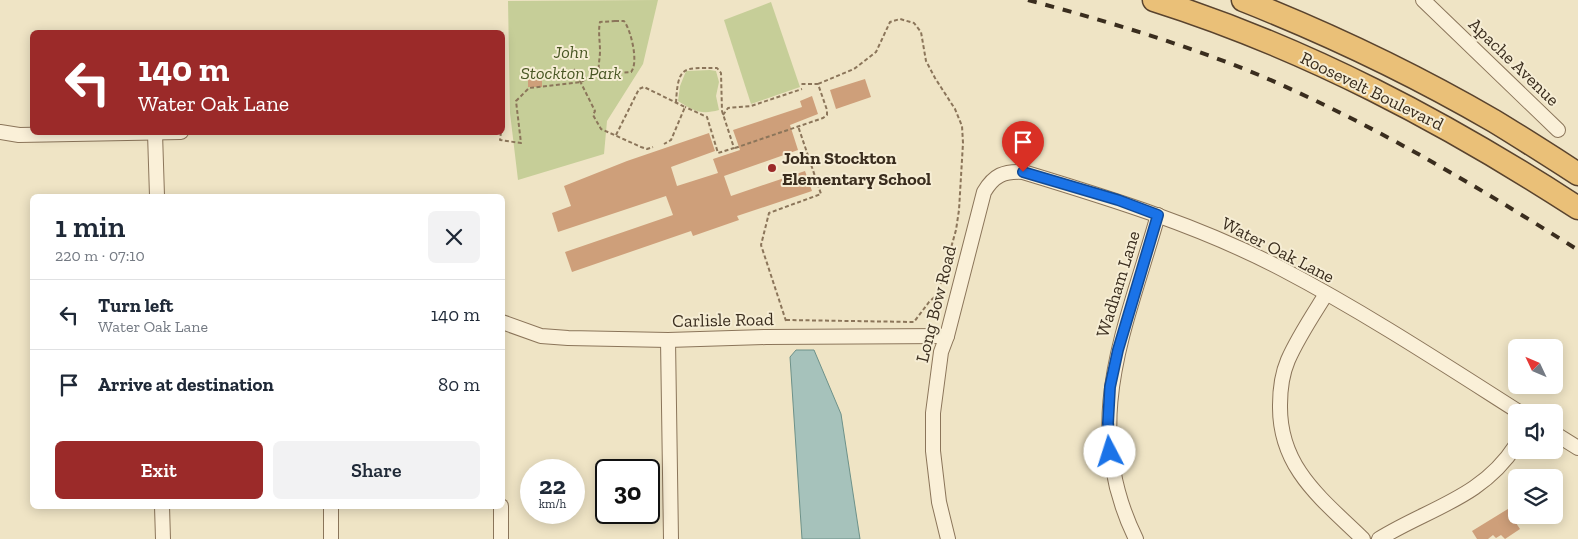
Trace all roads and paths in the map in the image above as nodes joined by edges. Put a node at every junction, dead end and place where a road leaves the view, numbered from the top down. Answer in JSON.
{"nodes":[{"id":1,"x":1154,"y":0,"type":"edge"},
{"id":2,"x":1243,"y":0,"type":"edge"},
{"id":3,"x":1423,"y":0,"type":"edge"},
{"id":4,"x":574,"y":69,"type":"dead end"},
{"id":5,"x":599,"y":71,"type":"junction"},
{"id":6,"x":581,"y":82,"type":"junction"},
{"id":7,"x":799,"y":84,"type":"dead end"},
{"id":8,"x":818,"y":84,"type":"junction"},
{"id":9,"x":802,"y":89,"type":"dead end"},
{"id":10,"x":676,"y":103,"type":"junction"},
{"id":11,"x":685,"y":108,"type":"junction"},
{"id":12,"x":723,"y":116,"type":"junction"},
{"id":13,"x":798,"y":126,"type":"junction"},
{"id":14,"x":1558,"y":130,"type":"dead end"},
{"id":15,"x":0,"y":132,"type":"edge"},
{"id":16,"x":30,"y":135,"type":"edge"},
{"id":17,"x":155,"y":135,"type":"edge"},
{"id":18,"x":501,"y":135,"type":"edge"},
{"id":19,"x":616,"y":136,"type":"junction"},
{"id":20,"x":664,"y":144,"type":"dead end"},
{"id":21,"x":653,"y":147,"type":"dead end"},
{"id":22,"x":734,"y":148,"type":"junction"},
{"id":23,"x":999,"y":174,"type":"joint"},
{"id":24,"x":1578,"y":174,"type":"edge"},
{"id":25,"x":156,"y":194,"type":"edge"},
{"id":26,"x":1578,"y":208,"type":"edge"},
{"id":27,"x":1158,"y":215,"type":"junction"},
{"id":28,"x":1326,"y":294,"type":"junction"},
{"id":29,"x":786,"y":320,"type":"junction"},
{"id":30,"x":505,"y":323,"type":"edge"},
{"id":31,"x":788,"y":326,"type":"dead end"},
{"id":32,"x":947,"y":336,"type":"junction"},
{"id":33,"x":668,"y":340,"type":"junction"},
{"id":34,"x":1508,"y":404,"type":"edge"},
{"id":35,"x":1563,"y":439,"type":"edge"},
{"id":36,"x":1578,"y":448,"type":"edge"},
{"id":37,"x":1508,"y":455,"type":"edge"},
{"id":38,"x":162,"y":509,"type":"edge"},
{"id":39,"x":330,"y":509,"type":"edge"},
{"id":40,"x":501,"y":509,"type":"edge"},
{"id":41,"x":163,"y":539,"type":"edge"},
{"id":42,"x":331,"y":539,"type":"edge"},
{"id":43,"x":501,"y":539,"type":"edge"},
{"id":44,"x":671,"y":539,"type":"edge"},
{"id":45,"x":948,"y":539,"type":"edge"},
{"id":46,"x":1136,"y":539,"type":"edge"},
{"id":47,"x":1363,"y":539,"type":"edge"},
{"id":48,"x":1379,"y":539,"type":"edge"}],
"edges":[{"from":1,"to":26,"type":"highway","name":"Roosevelt Boulevard"},
{"from":2,"to":24,"type":"highway","name":"Roosevelt Boulevard"},
{"from":3,"to":14,"type":"street","name":"Apache Avenue"},
{"from":4,"to":6,"type":"path"},
{"from":5,"to":5,"type":"path"},
{"from":5,"to":6,"type":"path"},
{"from":6,"to":18,"type":"path"},
{"from":6,"to":19,"type":"path"},
{"from":7,"to":8,"type":"path"},
{"from":8,"to":13,"type":"path"},
{"from":8,"to":29,"type":"path"},
{"from":9,"to":12,"type":"path"},
{"from":10,"to":11,"type":"path"},
{"from":10,"to":12,"type":"path"},
{"from":10,"to":19,"type":"path"},
{"from":11,"to":20,"type":"path"},
{"from":11,"to":22,"type":"path"},
{"from":12,"to":22,"type":"path"},
{"from":13,"to":22,"type":"path"},
{"from":13,"to":29,"type":"path"},
{"from":15,"to":16,"type":"street"},
{"from":17,"to":25,"type":"street"},
{"from":19,"to":21,"type":"path"},
{"from":23,"to":27,"type":"street","name":"Water Oak Lane"},
{"from":23,"to":32,"type":"street","name":"Long Bow Road"},
{"from":27,"to":28,"type":"street","name":"Water Oak Lane"},
{"from":27,"to":46,"type":"street","name":"Wadham Lane"},
{"from":28,"to":34,"type":"street","name":"Water Oak Lane"},
{"from":28,"to":47,"type":"street"},
{"from":29,"to":31,"type":"path"},
{"from":30,"to":33,"type":"street","name":"Carlisle Road"},
{"from":32,"to":33,"type":"street","name":"Carlisle Road"},
{"from":32,"to":45,"type":"street","name":"Long Bow Road"},
{"from":33,"to":44,"type":"street"},
{"from":35,"to":36,"type":"street"},
{"from":37,"to":48,"type":"street"},
{"from":38,"to":41,"type":"street"},
{"from":39,"to":42,"type":"street"},
{"from":40,"to":43,"type":"street"}]}
